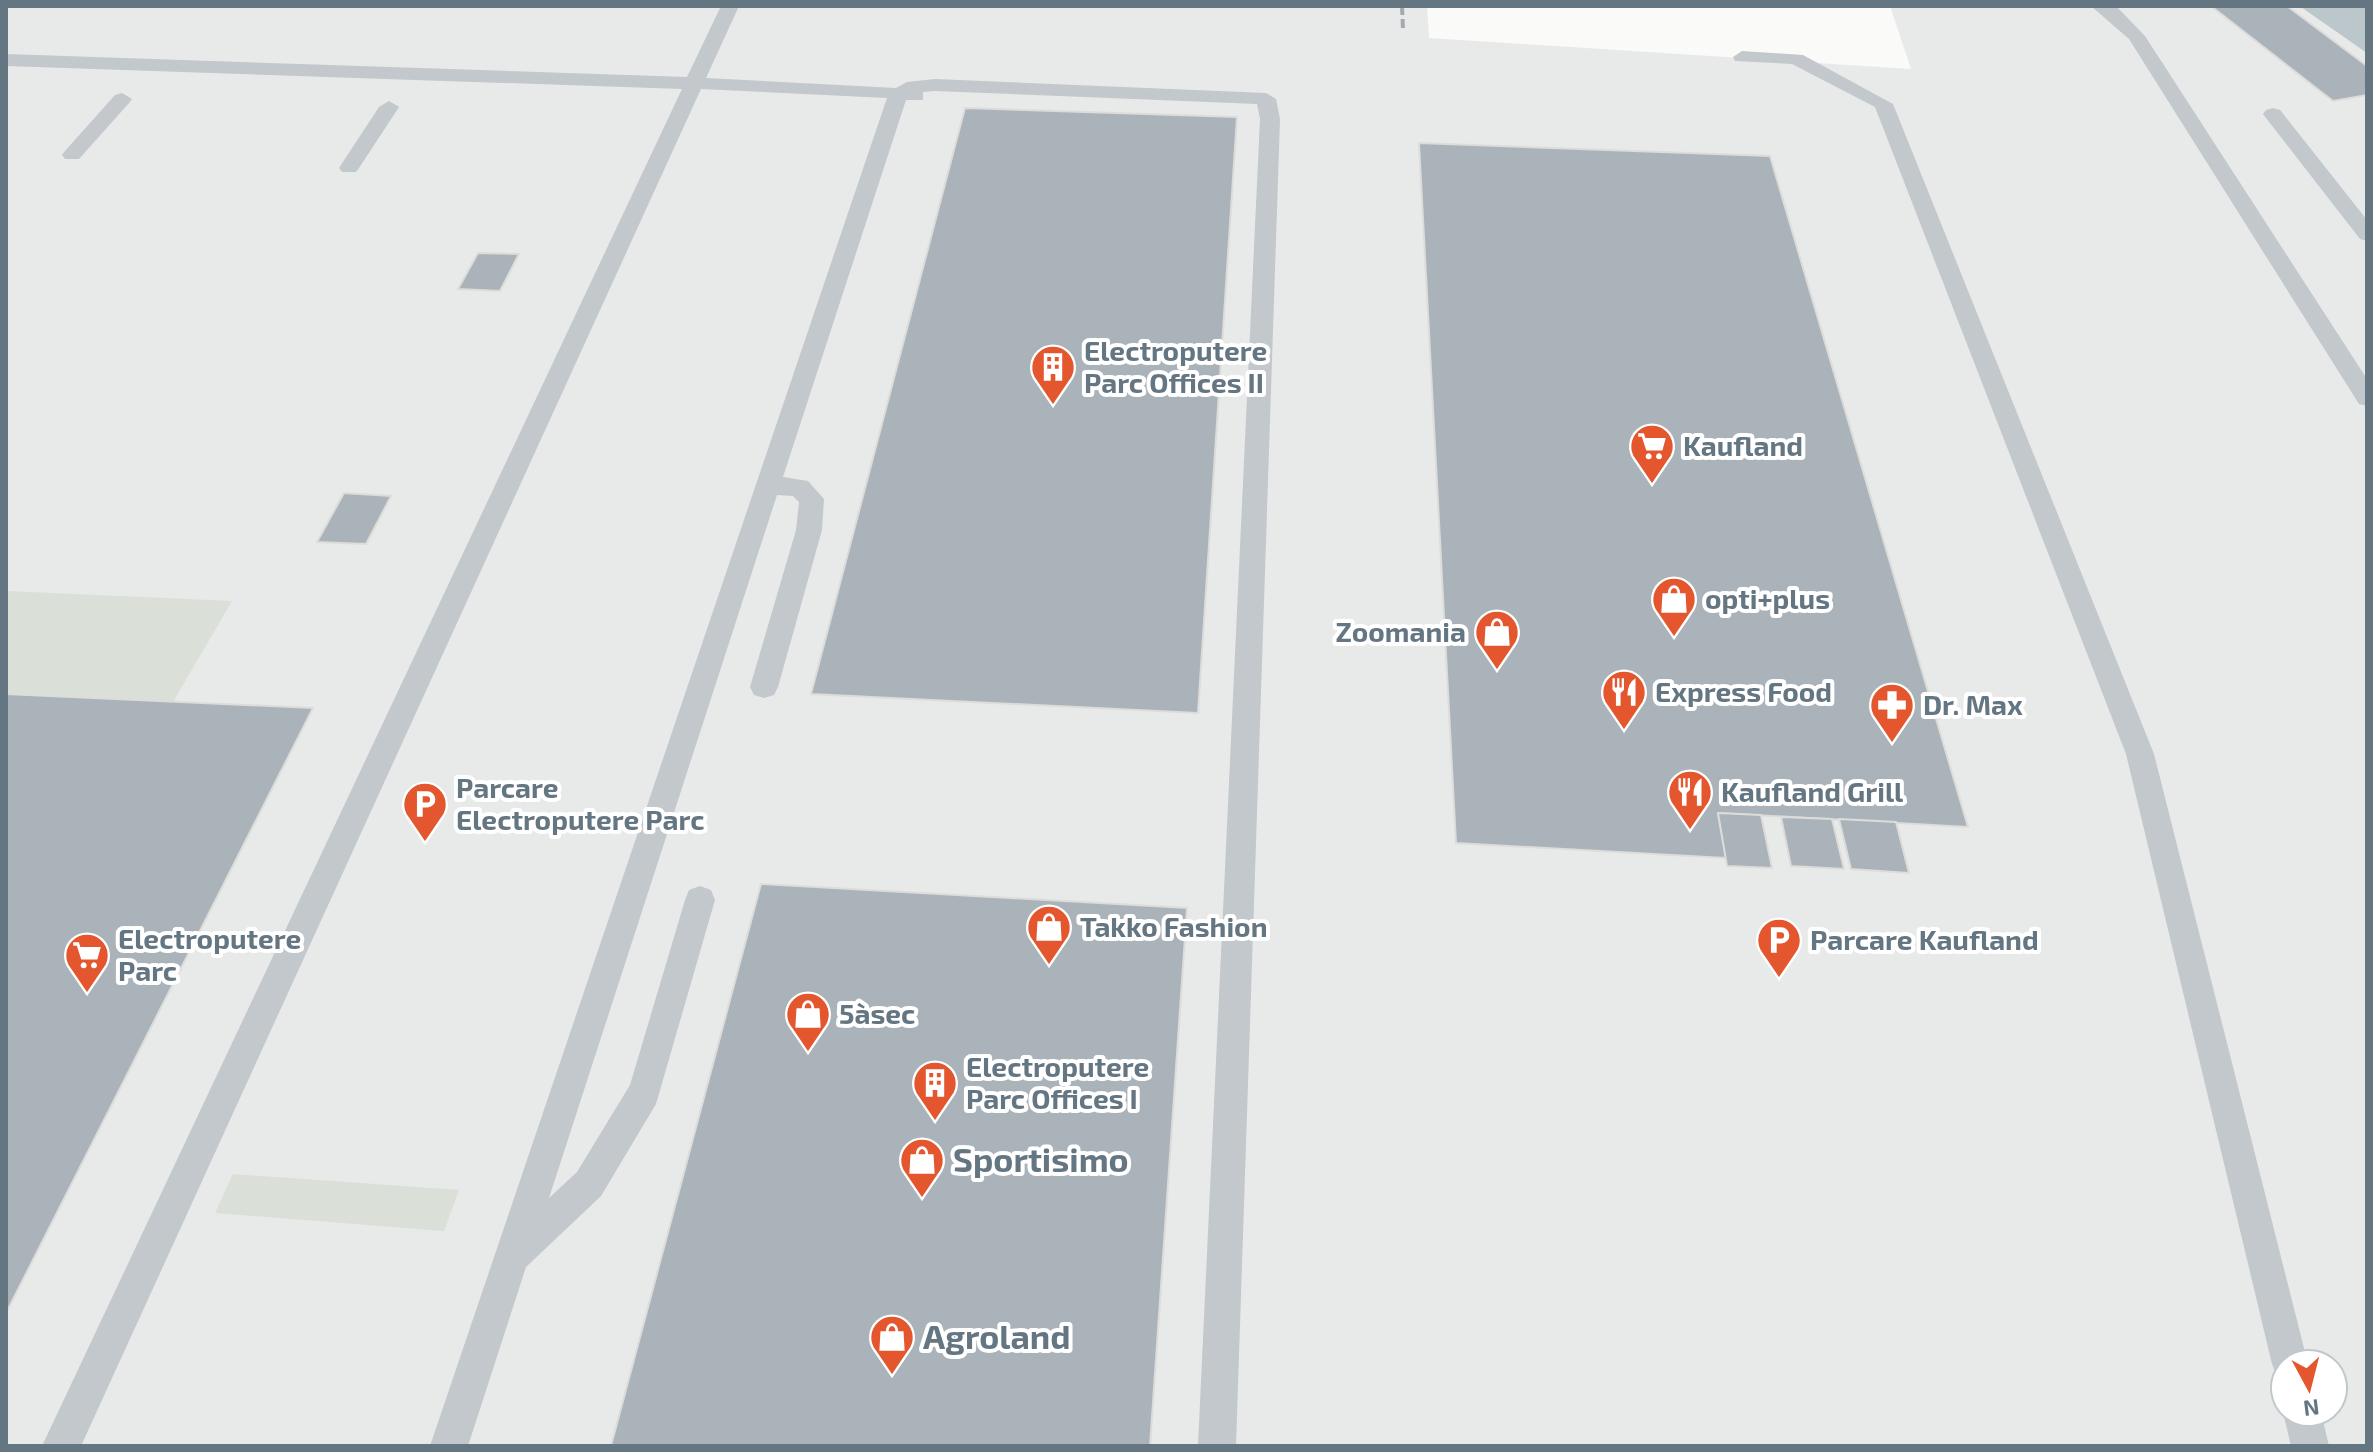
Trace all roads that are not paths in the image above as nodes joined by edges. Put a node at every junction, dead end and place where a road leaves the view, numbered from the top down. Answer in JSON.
{"nodes":[{"id":1,"x":730,"y":6,"type":"edge"},
{"id":2,"x":2100,"y":6,"type":"edge"},
{"id":3,"x":1742,"y":57,"type":"dead end"},
{"id":4,"x":6,"y":60,"type":"edge"},
{"id":5,"x":694,"y":84,"type":"junction"},
{"id":6,"x":122,"y":99,"type":"dead end"},
{"id":7,"x":1145,"y":104,"type":"dead end"},
{"id":8,"x":389,"y":107,"type":"dead end"},
{"id":9,"x":894,"y":109,"type":"junction"},
{"id":10,"x":2273,"y":114,"type":"dead end"},
{"id":11,"x":72,"y":155,"type":"dead end"},
{"id":12,"x":349,"y":168,"type":"dead end"},
{"id":13,"x":2367,"y":234,"type":"edge"},
{"id":14,"x":2367,"y":398,"type":"edge"},
{"id":15,"x":768,"y":486,"type":"junction"},
{"id":16,"x":764,"y":687,"type":"dead end"},
{"id":17,"x":700,"y":900,"type":"dead end"},
{"id":18,"x":511,"y":1257,"type":"junction"},
{"id":19,"x":2286,"y":1348,"type":"edge"},
{"id":20,"x":61,"y":1446,"type":"edge"},
{"id":21,"x":449,"y":1446,"type":"edge"},
{"id":22,"x":1217,"y":1446,"type":"edge"}],
"edges":[{"from":1,"to":5,"type":"lane"},
{"from":2,"to":14,"type":"lane"},
{"from":3,"to":19,"type":"lane"},
{"from":4,"to":5,"type":"lane"},
{"from":5,"to":9,"type":"lane"},
{"from":5,"to":20,"type":"lane"},
{"from":6,"to":11,"type":"lane"},
{"from":7,"to":9,"type":"lane"},
{"from":8,"to":12,"type":"lane"},
{"from":9,"to":15,"type":"lane"},
{"from":9,"to":22,"type":"lane"},
{"from":10,"to":13,"type":"lane"},
{"from":15,"to":16,"type":"lane"},
{"from":15,"to":18,"type":"lane"},
{"from":17,"to":18,"type":"lane"},
{"from":18,"to":21,"type":"lane"}]}
